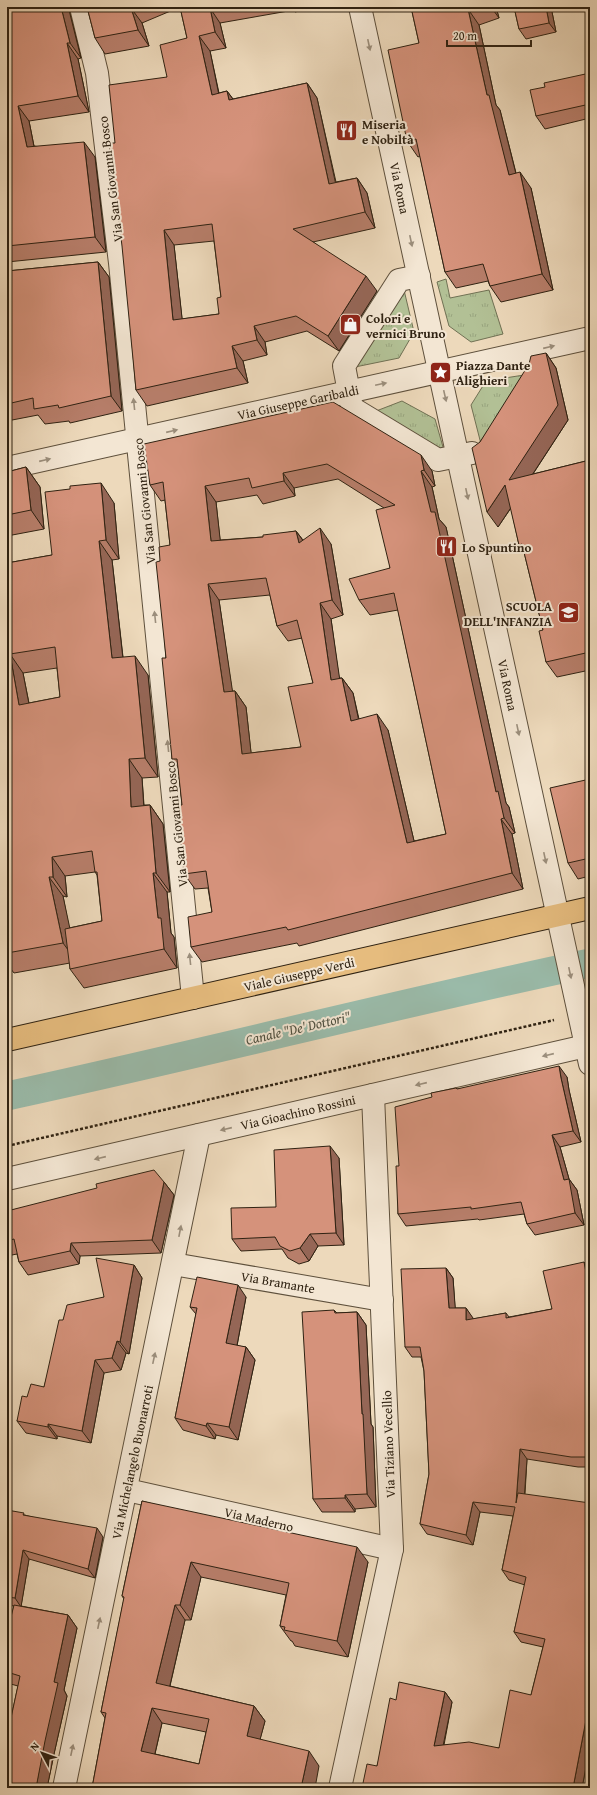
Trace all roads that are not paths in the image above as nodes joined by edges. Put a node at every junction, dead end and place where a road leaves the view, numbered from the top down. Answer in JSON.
{"nodes":[{"id":1,"x":81,"y":7,"type":"edge"},
{"id":2,"x":360,"y":7,"type":"edge"},
{"id":3,"x":120,"y":263,"type":"junction"},
{"id":4,"x":98,"y":265,"type":"edge"},
{"id":5,"x":419,"y":276,"type":"junction"},
{"id":6,"x":590,"y":338,"type":"edge"},
{"id":7,"x":440,"y":372,"type":"junction"},
{"id":8,"x":349,"y":391,"type":"junction"},
{"id":9,"x":138,"y":438,"type":"junction"},
{"id":10,"x":488,"y":438,"type":"edge"},
{"id":11,"x":448,"y":458,"type":"junction"},
{"id":12,"x":7,"y":468,"type":"edge"},
{"id":13,"x":590,"y":908,"type":"edge"},
{"id":14,"x":558,"y":915,"type":"junction"},
{"id":15,"x":193,"y":998,"type":"junction"},
{"id":16,"x":7,"y":1040,"type":"edge"},
{"id":17,"x":589,"y":1052,"type":"edge"},
{"id":18,"x":372,"y":1095,"type":"junction"},
{"id":19,"x":199,"y":1135,"type":"junction"},
{"id":20,"x":7,"y":1179,"type":"edge"},
{"id":21,"x":173,"y":1264,"type":"junction"},
{"id":22,"x":382,"y":1300,"type":"junction"},
{"id":23,"x":127,"y":1490,"type":"junction"},
{"id":24,"x":392,"y":1549,"type":"junction"},
{"id":25,"x":64,"y":1788,"type":"edge"},
{"id":26,"x":340,"y":1788,"type":"edge"}],
"edges":[{"from":1,"to":3,"type":"street","name":"Via San Giovanni Bosco"},
{"from":2,"to":5,"type":"street","name":"Via Roma","one_way":true},
{"from":3,"to":4,"type":"street"},
{"from":9,"to":3,"type":"street","name":"Via San Giovanni Bosco","one_way":true},
{"from":5,"to":7,"type":"street"},
{"from":5,"to":8,"type":"street"},
{"from":7,"to":6,"type":"street","name":"Via Giuseppe Garibaldi","one_way":true},
{"from":8,"to":7,"type":"street","name":"Via Giuseppe Garibaldi","one_way":true},
{"from":7,"to":11,"type":"street","one_way":true},
{"from":9,"to":8,"type":"street","name":"Via Giuseppe Garibaldi","one_way":true},
{"from":8,"to":11,"type":"street"},
{"from":12,"to":9,"type":"street","name":"Via Giuseppe Garibaldi","one_way":true},
{"from":15,"to":9,"type":"street","name":"Via San Giovanni Bosco","one_way":true},
{"from":10,"to":11,"type":"street"},
{"from":11,"to":14,"type":"street","name":"Via Roma","one_way":true},
{"from":13,"to":14,"type":"main road","name":"Viale Giuseppe Verdi"},
{"from":14,"to":15,"type":"main road","name":"Viale Giuseppe Verdi"},
{"from":14,"to":17,"type":"street","name":"Via Roma","one_way":true},
{"from":15,"to":16,"type":"main road","name":"Viale Giuseppe Verdi"},
{"from":17,"to":18,"type":"street","name":"Via Gioachino Rossini","one_way":true},
{"from":18,"to":19,"type":"street","name":"Via Gioachino Rossini","one_way":true},
{"from":18,"to":22,"type":"street","name":"Via Tiziano Vecellio"},
{"from":19,"to":20,"type":"street","name":"Via Gioachino Rossini","one_way":true},
{"from":21,"to":19,"type":"street","name":"Via Michelangelo Buonarroti","one_way":true},
{"from":21,"to":22,"type":"street","name":"Via Bramante"},
{"from":23,"to":21,"type":"street","name":"Via Michelangelo Buonarroti","one_way":true},
{"from":22,"to":24,"type":"street","name":"Via Tiziano Vecellio"},
{"from":23,"to":24,"type":"street","name":"Via Maderno"},
{"from":25,"to":23,"type":"street","name":"Via Michelangelo Buonarroti","one_way":true},
{"from":24,"to":26,"type":"street","name":"Via Tiziano Vecellio"}]}
